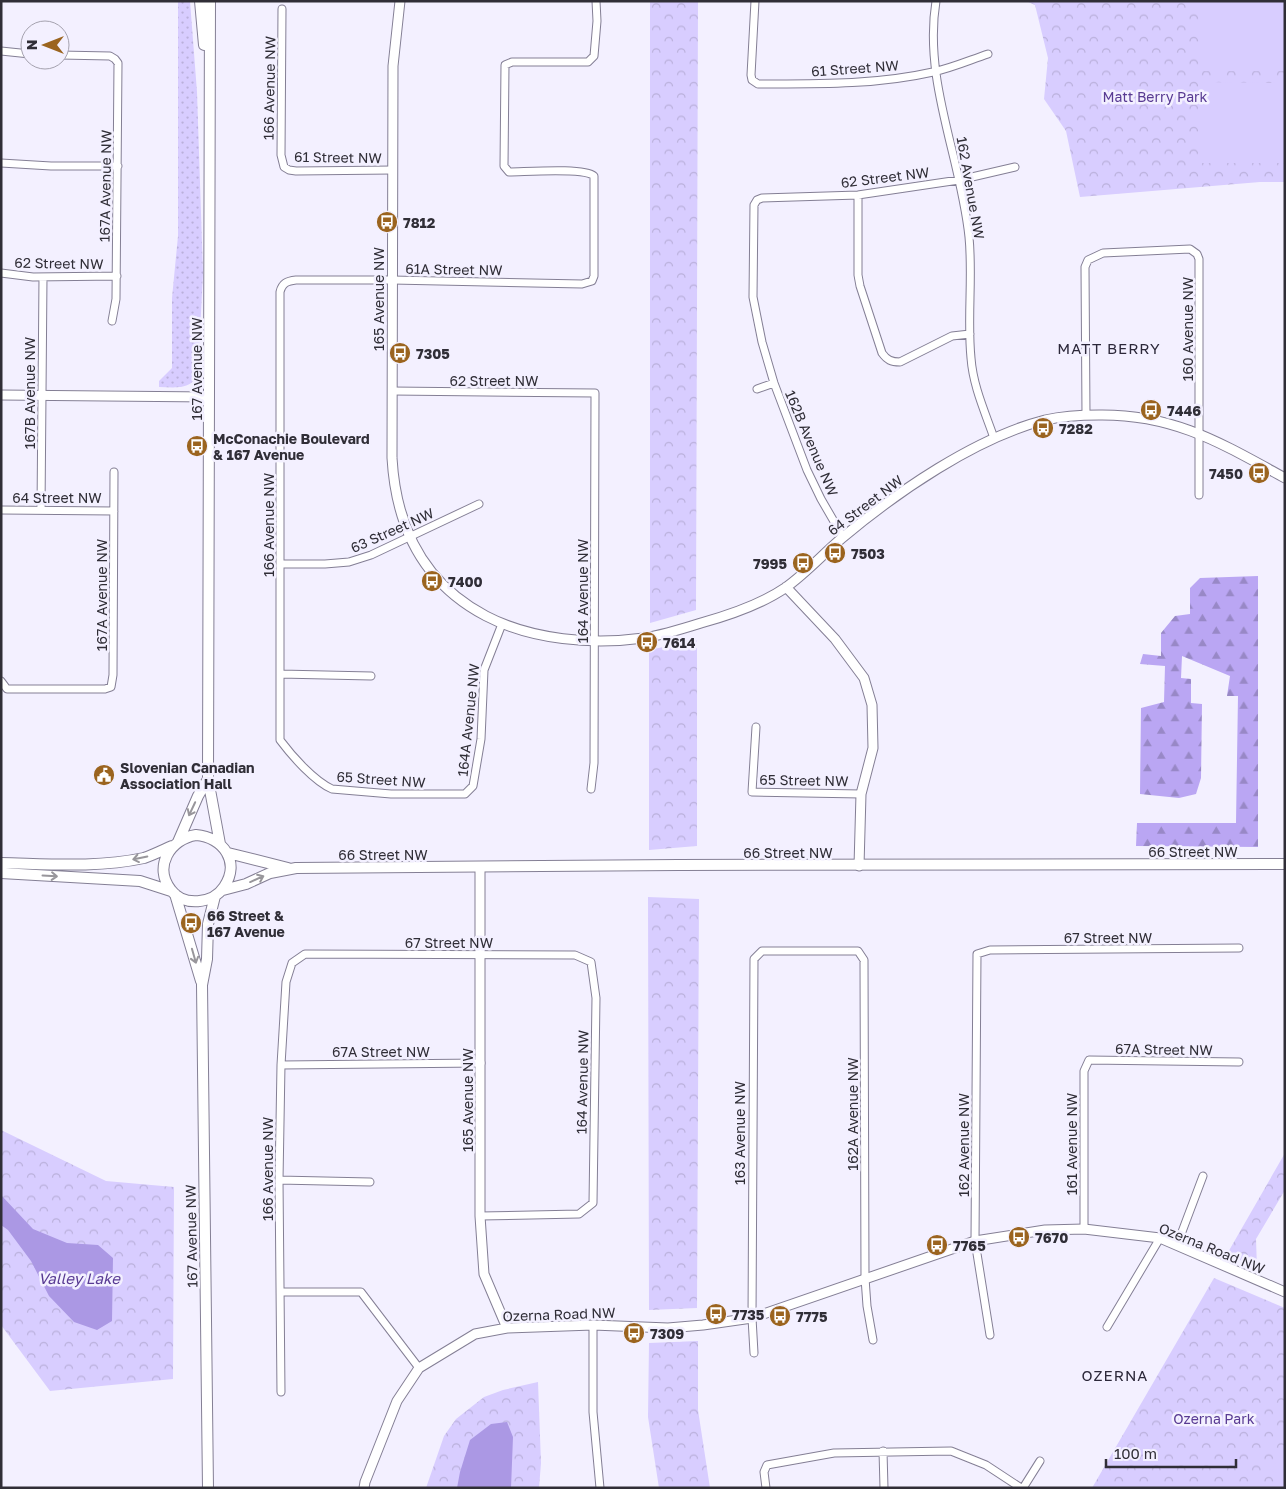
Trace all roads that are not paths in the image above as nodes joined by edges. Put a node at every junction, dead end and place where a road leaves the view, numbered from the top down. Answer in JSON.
{"nodes":[{"id":1,"x":200,"y":1,"type":"edge"},
{"id":2,"x":210,"y":1,"type":"edge"},
{"id":3,"x":400,"y":1,"type":"edge"},
{"id":4,"x":596,"y":1,"type":"edge"},
{"id":5,"x":755,"y":1,"type":"edge"},
{"id":6,"x":936,"y":1,"type":"edge"},
{"id":7,"x":282,"y":9,"type":"dead end"},
{"id":8,"x":1,"y":51,"type":"edge"},
{"id":9,"x":20,"y":53,"type":"edge"},
{"id":10,"x":988,"y":54,"type":"dead end"},
{"id":11,"x":70,"y":55,"type":"edge"},
{"id":12,"x":934,"y":72,"type":"junction"},
{"id":13,"x":210,"y":109,"type":"junction"},
{"id":14,"x":1,"y":164,"type":"edge"},
{"id":15,"x":118,"y":166,"type":"junction"},
{"id":16,"x":284,"y":167,"type":"joint"},
{"id":17,"x":1015,"y":167,"type":"dead end"},
{"id":18,"x":393,"y":170,"type":"junction"},
{"id":19,"x":959,"y":180,"type":"junction"},
{"id":20,"x":858,"y":195,"type":"junction"},
{"id":21,"x":757,"y":200,"type":"joint"},
{"id":22,"x":1,"y":273,"type":"edge"},
{"id":23,"x":117,"y":276,"type":"junction"},
{"id":24,"x":43,"y":277,"type":"junction"},
{"id":25,"x":392,"y":280,"type":"junction"},
{"id":26,"x":286,"y":282,"type":"joint"},
{"id":27,"x":112,"y":321,"type":"dead end"},
{"id":28,"x":970,"y":334,"type":"junction"},
{"id":29,"x":774,"y":384,"type":"junction"},
{"id":30,"x":757,"y":389,"type":"dead end"},
{"id":31,"x":392,"y":392,"type":"junction"},
{"id":32,"x":595,"y":393,"type":"joint"},
{"id":33,"x":1,"y":395,"type":"edge"},
{"id":34,"x":42,"y":396,"type":"junction"},
{"id":35,"x":209,"y":397,"type":"junction"},
{"id":36,"x":1086,"y":415,"type":"junction"},
{"id":37,"x":1199,"y":433,"type":"junction"},
{"id":38,"x":994,"y":438,"type":"junction"},
{"id":39,"x":114,"y":472,"type":"dead end"},
{"id":40,"x":1285,"y":478,"type":"edge"},
{"id":41,"x":1199,"y":496,"type":"dead end"},
{"id":42,"x":480,"y":504,"type":"dead end"},
{"id":43,"x":1,"y":510,"type":"edge"},
{"id":44,"x":41,"y":510,"type":"junction"},
{"id":45,"x":114,"y":511,"type":"junction"},
{"id":46,"x":409,"y":537,"type":"junction"},
{"id":47,"x":843,"y":537,"type":"junction"},
{"id":48,"x":280,"y":564,"type":"junction"},
{"id":49,"x":441,"y":584,"type":"joint"},
{"id":50,"x":786,"y":588,"type":"junction"},
{"id":51,"x":502,"y":624,"type":"junction"},
{"id":52,"x":594,"y":640,"type":"junction"},
{"id":53,"x":280,"y":674,"type":"junction"},
{"id":54,"x":371,"y":676,"type":"dead end"},
{"id":55,"x":1,"y":681,"type":"edge"},
{"id":56,"x":756,"y":727,"type":"dead end"},
{"id":57,"x":280,"y":740,"type":"joint"},
{"id":58,"x":208,"y":779,"type":"junction"},
{"id":59,"x":591,"y":789,"type":"dead end"},
{"id":60,"x":470,"y":790,"type":"joint"},
{"id":61,"x":862,"y":794,"type":"junction"},
{"id":62,"x":175,"y":844,"type":"junction"},
{"id":63,"x":220,"y":844,"type":"junction"},
{"id":64,"x":228,"y":853,"type":"junction"},
{"id":65,"x":1,"y":862,"type":"edge"},
{"id":66,"x":1285,"y":864,"type":"edge"},
{"id":67,"x":859,"y":866,"type":"junction"},
{"id":68,"x":292,"y":868,"type":"junction"},
{"id":69,"x":480,"y":868,"type":"junction"},
{"id":70,"x":1,"y":873,"type":"edge"},
{"id":71,"x":173,"y":893,"type":"junction"},
{"id":72,"x":219,"y":893,"type":"junction"},
{"id":73,"x":1239,"y":948,"type":"dead end"},
{"id":74,"x":762,"y":951,"type":"joint"},
{"id":75,"x":305,"y":954,"type":"joint"},
{"id":76,"x":481,"y":954,"type":"junction"},
{"id":77,"x":977,"y":954,"type":"joint"},
{"id":78,"x":591,"y":962,"type":"joint"},
{"id":79,"x":202,"y":984,"type":"junction"},
{"id":80,"x":1088,"y":1060,"type":"joint"},
{"id":81,"x":1239,"y":1062,"type":"dead end"},
{"id":82,"x":481,"y":1063,"type":"junction"},
{"id":83,"x":281,"y":1065,"type":"junction"},
{"id":84,"x":1203,"y":1176,"type":"dead end"},
{"id":85,"x":279,"y":1180,"type":"junction"},
{"id":86,"x":370,"y":1182,"type":"dead end"},
{"id":87,"x":480,"y":1216,"type":"junction"},
{"id":88,"x":1084,"y":1229,"type":"junction"},
{"id":89,"x":1160,"y":1238,"type":"junction"},
{"id":90,"x":975,"y":1241,"type":"junction"},
{"id":91,"x":1177,"y":1246,"type":"junction"},
{"id":92,"x":865,"y":1278,"type":"junction"},
{"id":93,"x":280,"y":1292,"type":"junction"},
{"id":94,"x":1285,"y":1292,"type":"edge"},
{"id":95,"x":752,"y":1318,"type":"junction"},
{"id":96,"x":593,"y":1325,"type":"junction"},
{"id":97,"x":1107,"y":1327,"type":"dead end"},
{"id":98,"x":507,"y":1328,"type":"junction"},
{"id":99,"x":990,"y":1335,"type":"dead end"},
{"id":100,"x":874,"y":1340,"type":"dead end"},
{"id":101,"x":754,"y":1352,"type":"dead end"},
{"id":102,"x":419,"y":1368,"type":"junction"},
{"id":103,"x":281,"y":1392,"type":"dead end"},
{"id":104,"x":883,"y":1451,"type":"junction"},
{"id":105,"x":1040,"y":1461,"type":"dead end"},
{"id":106,"x":208,"y":1488,"type":"edge"},
{"id":107,"x":364,"y":1488,"type":"edge"},
{"id":108,"x":600,"y":1488,"type":"edge"},
{"id":109,"x":766,"y":1488,"type":"edge"},
{"id":110,"x":884,"y":1488,"type":"edge"},
{"id":111,"x":1022,"y":1488,"type":"edge"}],
"edges":[{"from":1,"to":13,"type":"main road","name":"167 Avenue NW"},
{"from":2,"to":13,"type":"main road","name":"167 Avenue NW"},
{"from":3,"to":18,"type":"street","name":"165 Avenue NW"},
{"from":4,"to":25,"type":"street","name":"61A Street NW"},
{"from":5,"to":12,"type":"street","name":"61 Street NW"},
{"from":6,"to":12,"type":"street","name":"162 Avenue NW"},
{"from":7,"to":16,"type":"street","name":"166 Avenue NW"},
{"from":8,"to":9,"type":"street"},
{"from":10,"to":12,"type":"street","name":"61 Street NW"},
{"from":11,"to":15,"type":"street","name":"167A Avenue NW"},
{"from":12,"to":19,"type":"street","name":"162 Avenue NW"},
{"from":13,"to":35,"type":"main road","name":"167 Avenue NW"},
{"from":14,"to":15,"type":"street"},
{"from":15,"to":23,"type":"street","name":"167A Avenue NW"},
{"from":16,"to":18,"type":"street","name":"61 Street NW"},
{"from":17,"to":19,"type":"street","name":"62 Street NW"},
{"from":18,"to":25,"type":"street","name":"165 Avenue NW"},
{"from":19,"to":20,"type":"street","name":"62 Street NW"},
{"from":19,"to":28,"type":"street","name":"162 Avenue NW"},
{"from":20,"to":21,"type":"street","name":"62 Street NW"},
{"from":20,"to":28,"type":"street"},
{"from":21,"to":29,"type":"street","name":"162B Avenue NW"},
{"from":22,"to":24,"type":"street","name":"62 Street NW"},
{"from":23,"to":24,"type":"street","name":"62 Street NW"},
{"from":23,"to":27,"type":"street","name":"167A Avenue NW"},
{"from":24,"to":34,"type":"street","name":"167B Avenue NW"},
{"from":25,"to":26,"type":"street","name":"61A Street NW"},
{"from":25,"to":31,"type":"street","name":"165 Avenue NW"},
{"from":26,"to":48,"type":"street","name":"166 Avenue NW"},
{"from":28,"to":38,"type":"street","name":"162 Avenue NW"},
{"from":29,"to":30,"type":"street","name":"162B Avenue NW"},
{"from":29,"to":47,"type":"street","name":"162B Avenue NW"},
{"from":31,"to":32,"type":"street","name":"62 Street NW"},
{"from":31,"to":46,"type":"street","name":"165 Avenue NW"},
{"from":32,"to":52,"type":"street","name":"164 Avenue NW"},
{"from":33,"to":34,"type":"street"},
{"from":34,"to":35,"type":"street"},
{"from":34,"to":44,"type":"street","name":"167B Avenue NW"},
{"from":35,"to":58,"type":"main road","name":"167 Avenue NW"},
{"from":36,"to":37,"type":"street","name":"64 Street NW"},
{"from":36,"to":37,"type":"street","name":"160 Avenue NW"},
{"from":36,"to":38,"type":"street","name":"64 Street NW"},
{"from":37,"to":40,"type":"street","name":"64 Street NW"},
{"from":37,"to":41,"type":"street","name":"160 Avenue NW"},
{"from":38,"to":47,"type":"street","name":"64 Street NW"},
{"from":39,"to":45,"type":"street","name":"167A Avenue NW"},
{"from":42,"to":46,"type":"street","name":"63 Street NW"},
{"from":43,"to":44,"type":"street","name":"64 Street NW"},
{"from":44,"to":45,"type":"street","name":"64 Street NW"},
{"from":45,"to":55,"type":"street","name":"167A Avenue NW"},
{"from":46,"to":48,"type":"street","name":"63 Street NW"},
{"from":46,"to":49,"type":"street","name":"165 Avenue NW"},
{"from":47,"to":50,"type":"street","name":"64 Street NW"},
{"from":48,"to":53,"type":"street","name":"166 Avenue NW"},
{"from":49,"to":51,"type":"street","name":"64 Street NW"},
{"from":50,"to":52,"type":"street","name":"64 Street NW"},
{"from":50,"to":61,"type":"street"},
{"from":51,"to":52,"type":"street","name":"64 Street NW"},
{"from":51,"to":60,"type":"street","name":"164A Avenue NW"},
{"from":52,"to":59,"type":"street","name":"164 Avenue NW"},
{"from":53,"to":54,"type":"street"},
{"from":53,"to":57,"type":"street","name":"166 Avenue NW"},
{"from":56,"to":61,"type":"street","name":"65 Street NW"},
{"from":57,"to":60,"type":"street","name":"65 Street NW"},
{"from":58,"to":62,"type":"main road","name":"167 Avenue NW","one_way":true},
{"from":58,"to":63,"type":"main road","name":"167 Avenue NW"},
{"from":61,"to":67,"type":"street"},
{"from":62,"to":63,"type":"main road"},
{"from":62,"to":65,"type":"main road","one_way":true},
{"from":62,"to":71,"type":"main road"},
{"from":63,"to":64,"type":"main road"},
{"from":64,"to":68,"type":"main road","name":"66 Street NW"},
{"from":64,"to":72,"type":"main road"},
{"from":66,"to":67,"type":"main road","name":"66 Street NW"},
{"from":67,"to":69,"type":"main road","name":"66 Street NW"},
{"from":68,"to":69,"type":"main road","name":"66 Street NW"},
{"from":72,"to":68,"type":"main road","name":"66 Street NW","one_way":true},
{"from":69,"to":76,"type":"street","name":"165 Avenue NW"},
{"from":70,"to":71,"type":"main road","one_way":true},
{"from":71,"to":72,"type":"main road"},
{"from":71,"to":79,"type":"main road","name":"167 Avenue NW","one_way":true},
{"from":72,"to":79,"type":"main road","name":"167 Avenue NW"},
{"from":73,"to":77,"type":"street","name":"67 Street NW"},
{"from":74,"to":92,"type":"street","name":"162A Avenue NW"},
{"from":74,"to":95,"type":"street","name":"163 Avenue NW"},
{"from":75,"to":76,"type":"street","name":"67 Street NW"},
{"from":75,"to":83,"type":"street","name":"166 Avenue NW"},
{"from":76,"to":78,"type":"street","name":"67 Street NW"},
{"from":76,"to":82,"type":"street","name":"165 Avenue NW"},
{"from":77,"to":90,"type":"street","name":"162 Avenue NW"},
{"from":78,"to":87,"type":"street","name":"164 Avenue NW"},
{"from":79,"to":106,"type":"main road","name":"167 Avenue NW"},
{"from":80,"to":81,"type":"street","name":"67A Street NW"},
{"from":80,"to":88,"type":"street","name":"161 Avenue NW"},
{"from":82,"to":83,"type":"street","name":"67A Street NW"},
{"from":82,"to":87,"type":"street","name":"165 Avenue NW"},
{"from":83,"to":85,"type":"street","name":"166 Avenue NW"},
{"from":84,"to":91,"type":"street"},
{"from":85,"to":86,"type":"street"},
{"from":85,"to":93,"type":"street","name":"166 Avenue NW"},
{"from":87,"to":98,"type":"street","name":"165 Avenue NW"},
{"from":88,"to":89,"type":"street","name":"Ozerna Road NW"},
{"from":88,"to":90,"type":"street","name":"Ozerna Road NW"},
{"from":89,"to":91,"type":"street","name":"Ozerna Road NW"},
{"from":89,"to":97,"type":"street"},
{"from":90,"to":92,"type":"street","name":"Ozerna Road NW"},
{"from":90,"to":99,"type":"street","name":"162 Avenue NW"},
{"from":91,"to":94,"type":"street","name":"Ozerna Road NW"},
{"from":92,"to":95,"type":"street","name":"Ozerna Road NW"},
{"from":92,"to":100,"type":"street"},
{"from":93,"to":102,"type":"street"},
{"from":93,"to":103,"type":"street","name":"166 Avenue NW"},
{"from":95,"to":96,"type":"street","name":"Ozerna Road NW"},
{"from":95,"to":101,"type":"street"},
{"from":96,"to":98,"type":"street","name":"Ozerna Road NW"},
{"from":96,"to":108,"type":"street"},
{"from":98,"to":102,"type":"street","name":"Ozerna Road NW"},
{"from":102,"to":107,"type":"street","name":"Ozerna Road NW"},
{"from":104,"to":109,"type":"street"},
{"from":104,"to":110,"type":"street"},
{"from":104,"to":111,"type":"street"},
{"from":105,"to":111,"type":"street"}]}
